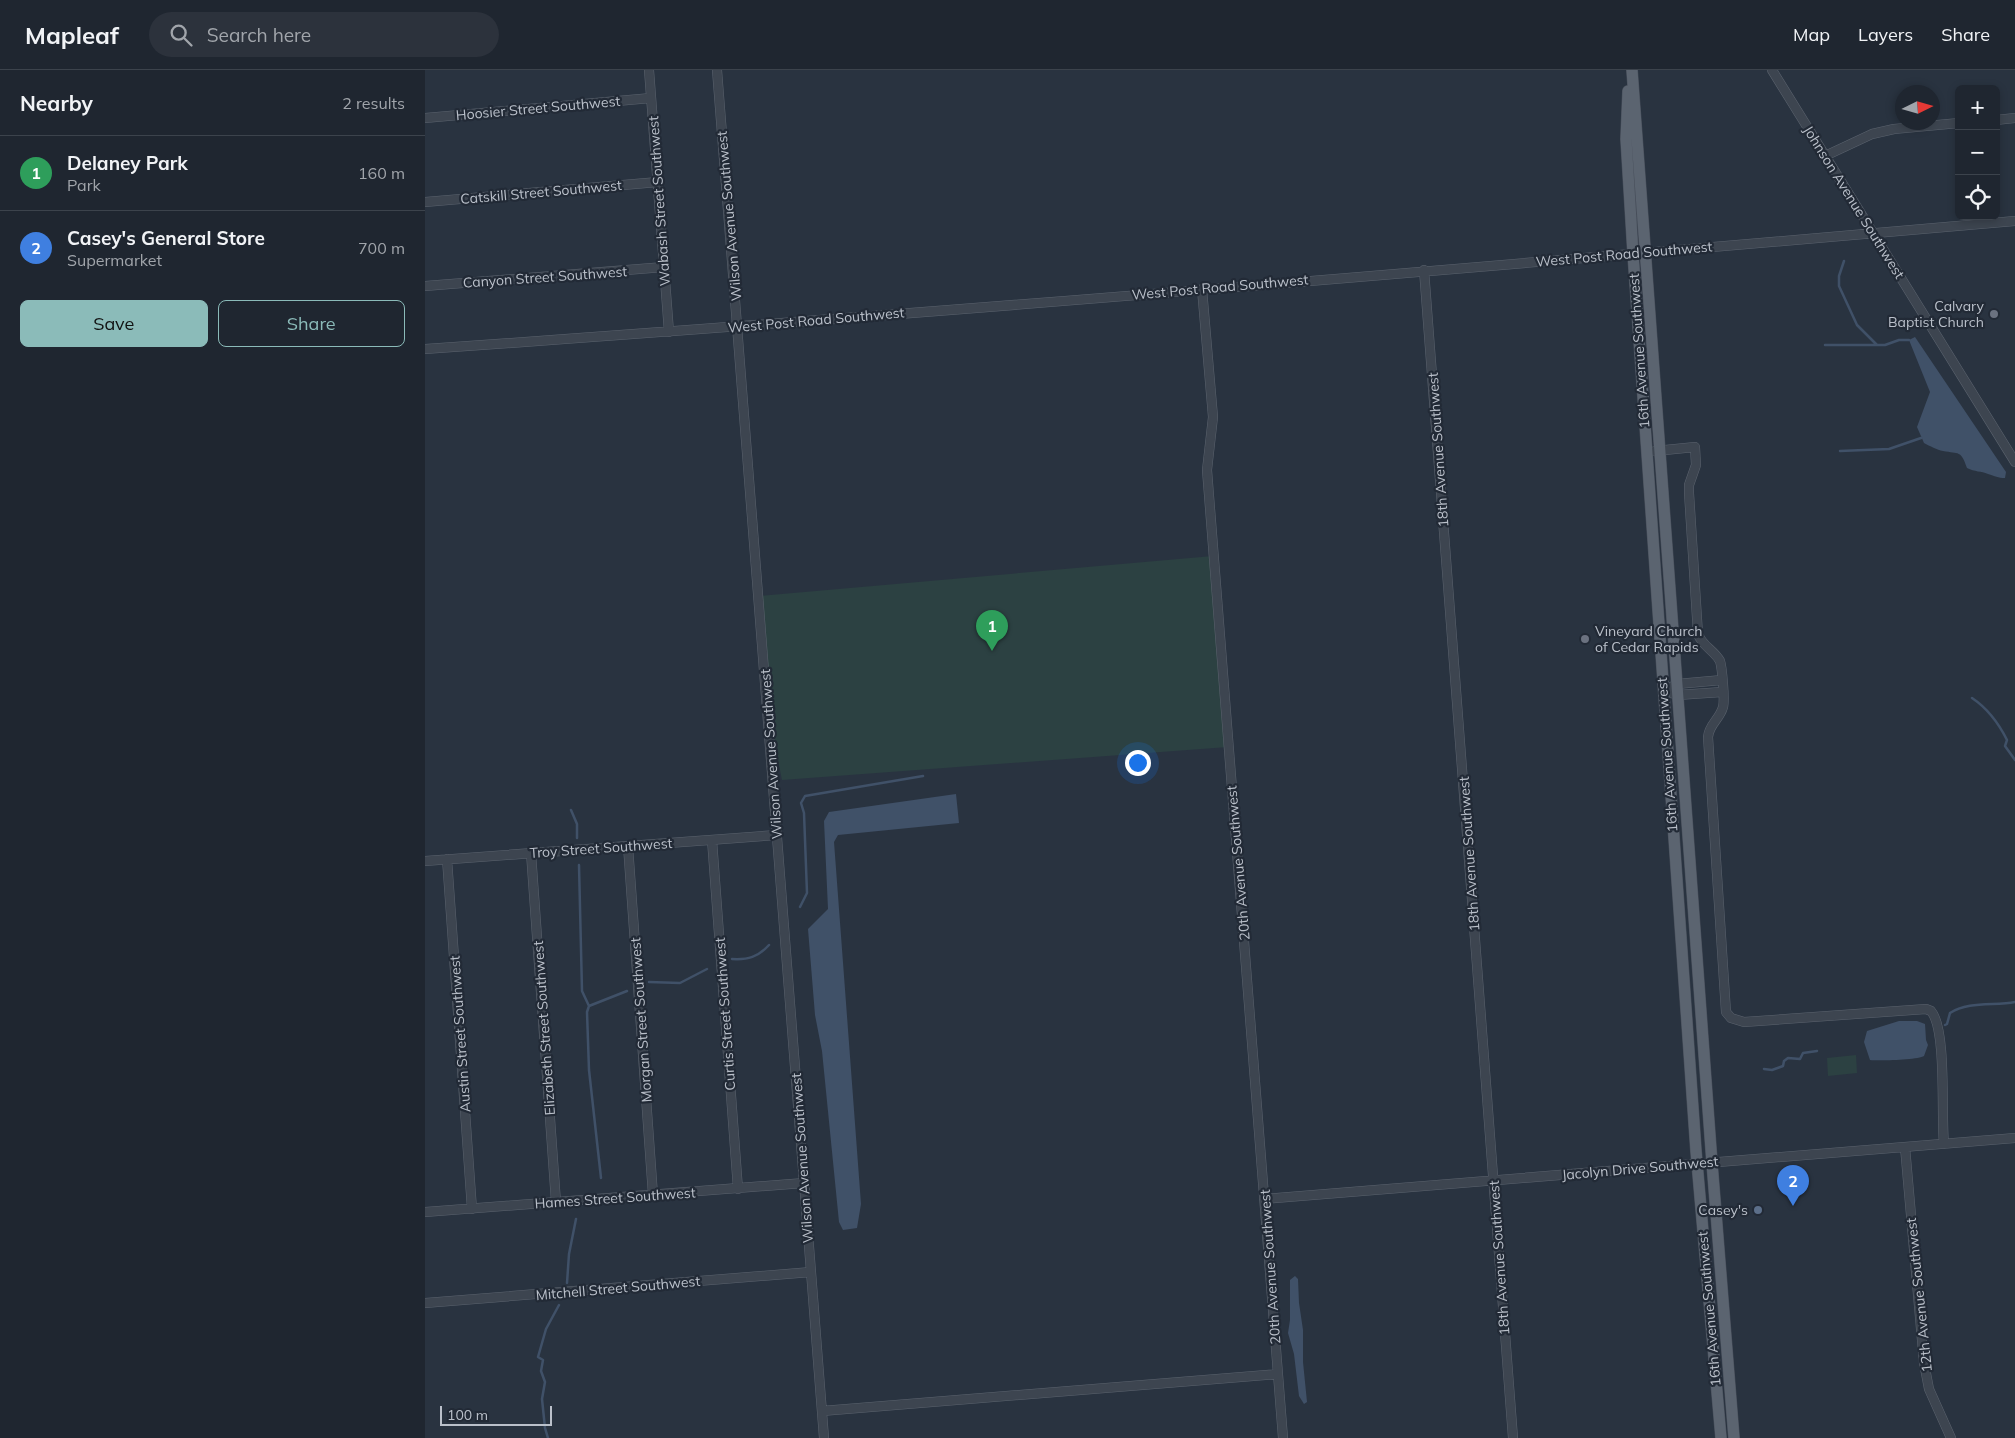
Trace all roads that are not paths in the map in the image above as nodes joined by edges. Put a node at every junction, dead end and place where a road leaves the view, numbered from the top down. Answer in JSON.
{"nodes":[{"id":1,"x":649,"y":70,"type":"edge"},
{"id":2,"x":717,"y":70,"type":"edge"},
{"id":3,"x":1630,"y":70,"type":"edge"},
{"id":4,"x":1777,"y":72,"type":"edge"},
{"id":5,"x":651,"y":98,"type":"junction"},
{"id":6,"x":425,"y":118,"type":"edge"},
{"id":7,"x":2015,"y":118,"type":"edge"},
{"id":8,"x":2000,"y":120,"type":"edge"},
{"id":9,"x":1955,"y":123,"type":"edge"},
{"id":10,"x":1825,"y":156,"type":"junction"},
{"id":11,"x":658,"y":182,"type":"junction"},
{"id":12,"x":425,"y":202,"type":"edge"},
{"id":13,"x":2015,"y":221,"type":"edge"},
{"id":14,"x":1874,"y":234,"type":"junction"},
{"id":15,"x":1647,"y":253,"type":"junction"},
{"id":16,"x":1633,"y":254,"type":"junction"},
{"id":17,"x":664,"y":267,"type":"junction"},
{"id":18,"x":1425,"y":270,"type":"junction"},
{"id":19,"x":425,"y":286,"type":"edge"},
{"id":20,"x":1202,"y":289,"type":"junction"},
{"id":21,"x":738,"y":326,"type":"junction"},
{"id":22,"x":669,"y":332,"type":"junction"},
{"id":23,"x":425,"y":349,"type":"edge"},
{"id":24,"x":1661,"y":450,"type":"junction"},
{"id":25,"x":1647,"y":451,"type":"junction"},
{"id":26,"x":2015,"y":462,"type":"edge"},
{"id":27,"x":1722,"y":680,"type":"junction"},
{"id":28,"x":1678,"y":690,"type":"junction"},
{"id":29,"x":1664,"y":691,"type":"junction"},
{"id":30,"x":1723,"y":692,"type":"junction"},
{"id":31,"x":777,"y":835,"type":"junction"},
{"id":32,"x":712,"y":840,"type":"junction"},
{"id":33,"x":628,"y":846,"type":"junction"},
{"id":34,"x":531,"y":853,"type":"junction"},
{"id":35,"x":447,"y":859,"type":"junction"},
{"id":36,"x":425,"y":861,"type":"edge"},
{"id":37,"x":2015,"y":1138,"type":"edge"},
{"id":38,"x":1944,"y":1144,"type":"junction"},
{"id":39,"x":1905,"y":1147,"type":"junction"},
{"id":40,"x":1712,"y":1163,"type":"junction"},
{"id":41,"x":1697,"y":1164,"type":"junction"},
{"id":42,"x":1493,"y":1180,"type":"junction"},
{"id":43,"x":804,"y":1183,"type":"junction"},
{"id":44,"x":738,"y":1189,"type":"junction"},
{"id":45,"x":653,"y":1195,"type":"junction"},
{"id":46,"x":1264,"y":1199,"type":"junction"},
{"id":47,"x":557,"y":1202,"type":"junction"},
{"id":48,"x":472,"y":1209,"type":"junction"},
{"id":49,"x":425,"y":1212,"type":"edge"},
{"id":50,"x":811,"y":1272,"type":"junction"},
{"id":51,"x":425,"y":1303,"type":"edge"},
{"id":52,"x":1710,"y":1304,"type":"junction"},
{"id":53,"x":1728,"y":1363,"type":"junction"},
{"id":54,"x":1278,"y":1374,"type":"junction"},
{"id":55,"x":822,"y":1411,"type":"junction"},
{"id":56,"x":824,"y":1438,"type":"edge"},
{"id":57,"x":1283,"y":1438,"type":"edge"},
{"id":58,"x":1513,"y":1438,"type":"edge"},
{"id":59,"x":1721,"y":1438,"type":"edge"},
{"id":60,"x":1734,"y":1438,"type":"edge"},
{"id":61,"x":1951,"y":1438,"type":"edge"}],
"edges":[{"from":1,"to":5,"type":"street","name":"Wabash Street Southwest"},
{"from":2,"to":21,"type":"street","name":"Wilson Avenue Southwest"},
{"from":3,"to":15,"type":"main road","name":"16th Avenue Southwest"},
{"from":3,"to":16,"type":"main road","name":"16th Avenue Southwest"},
{"from":4,"to":10,"type":"street","name":"Johnson Avenue Southwest"},
{"from":5,"to":6,"type":"street","name":"Hoosier Street Southwest"},
{"from":5,"to":11,"type":"street","name":"Wabash Street Southwest"},
{"from":7,"to":8,"type":"street"},
{"from":9,"to":10,"type":"street"},
{"from":10,"to":14,"type":"street","name":"Johnson Avenue Southwest"},
{"from":11,"to":12,"type":"street","name":"Catskill Street Southwest"},
{"from":11,"to":17,"type":"street","name":"Wabash Street Southwest"},
{"from":13,"to":14,"type":"street","name":"West Post Road Southwest"},
{"from":14,"to":15,"type":"street","name":"West Post Road Southwest"},
{"from":14,"to":26,"type":"street","name":"Johnson Avenue Southwest"},
{"from":15,"to":16,"type":"street","name":"West Post Road Southwest"},
{"from":15,"to":24,"type":"main road","name":"16th Avenue Southwest"},
{"from":16,"to":18,"type":"street","name":"West Post Road Southwest"},
{"from":16,"to":25,"type":"main road","name":"16th Avenue Southwest"},
{"from":17,"to":19,"type":"street","name":"Canyon Street Southwest"},
{"from":17,"to":22,"type":"street","name":"Wabash Street Southwest"},
{"from":18,"to":20,"type":"street","name":"West Post Road Southwest"},
{"from":18,"to":42,"type":"street","name":"18th Avenue Southwest"},
{"from":20,"to":21,"type":"street","name":"West Post Road Southwest"},
{"from":20,"to":46,"type":"street","name":"20th Avenue Southwest"},
{"from":21,"to":22,"type":"street","name":"West Post Road Southwest"},
{"from":21,"to":31,"type":"street","name":"Wilson Avenue Southwest"},
{"from":22,"to":23,"type":"street","name":"West Post Road Southwest"},
{"from":24,"to":25,"type":"street"},
{"from":24,"to":27,"type":"street"},
{"from":24,"to":28,"type":"main road","name":"16th Avenue Southwest"},
{"from":25,"to":29,"type":"main road","name":"16th Avenue Southwest"},
{"from":27,"to":28,"type":"street"},
{"from":27,"to":30,"type":"street"},
{"from":28,"to":29,"type":"street"},
{"from":28,"to":30,"type":"street"},
{"from":28,"to":40,"type":"main road","name":"16th Avenue Southwest"},
{"from":29,"to":41,"type":"main road","name":"16th Avenue Southwest"},
{"from":30,"to":38,"type":"street"},
{"from":31,"to":32,"type":"street","name":"Troy Street Southwest"},
{"from":31,"to":43,"type":"street","name":"Wilson Avenue Southwest"},
{"from":32,"to":33,"type":"street","name":"Troy Street Southwest"},
{"from":32,"to":44,"type":"street","name":"Curtis Street Southwest"},
{"from":33,"to":34,"type":"street","name":"Troy Street Southwest"},
{"from":33,"to":45,"type":"street","name":"Morgan Street Southwest"},
{"from":34,"to":35,"type":"street","name":"Troy Street Southwest"},
{"from":34,"to":47,"type":"street","name":"Elizabeth Street Southwest"},
{"from":35,"to":36,"type":"street","name":"Troy Street Southwest"},
{"from":35,"to":48,"type":"street","name":"Austin Street Southwest"},
{"from":37,"to":38,"type":"street","name":"Jacolyn Drive Southwest"},
{"from":38,"to":39,"type":"street","name":"Jacolyn Drive Southwest"},
{"from":39,"to":40,"type":"street","name":"Jacolyn Drive Southwest"},
{"from":39,"to":61,"type":"street","name":"12th Avenue Southwest"},
{"from":40,"to":41,"type":"street","name":"Jacolyn Drive Southwest"},
{"from":40,"to":53,"type":"main road","name":"16th Avenue Southwest"},
{"from":41,"to":42,"type":"street","name":"Jacolyn Drive Southwest"},
{"from":41,"to":52,"type":"main road","name":"16th Avenue Southwest"},
{"from":42,"to":46,"type":"street","name":"Jacolyn Drive Southwest"},
{"from":42,"to":58,"type":"street","name":"18th Avenue Southwest"},
{"from":43,"to":44,"type":"street","name":"Hames Street Southwest"},
{"from":43,"to":50,"type":"street","name":"Wilson Avenue Southwest"},
{"from":44,"to":45,"type":"street","name":"Hames Street Southwest"},
{"from":45,"to":47,"type":"street","name":"Hames Street Southwest"},
{"from":46,"to":54,"type":"street","name":"20th Avenue Southwest"},
{"from":47,"to":48,"type":"street","name":"Hames Street Southwest"},
{"from":48,"to":49,"type":"street","name":"Hames Street Southwest"},
{"from":50,"to":51,"type":"street","name":"Mitchell Street Southwest"},
{"from":50,"to":55,"type":"street","name":"Wilson Avenue Southwest"},
{"from":52,"to":53,"type":"main road"},
{"from":52,"to":59,"type":"main road","name":"16th Avenue Southwest"},
{"from":53,"to":60,"type":"main road","name":"16th Avenue Southwest"},
{"from":54,"to":55,"type":"street"},
{"from":54,"to":57,"type":"street","name":"20th Avenue Southwest"},
{"from":55,"to":56,"type":"street","name":"Wilson Avenue Southwest"}]}
